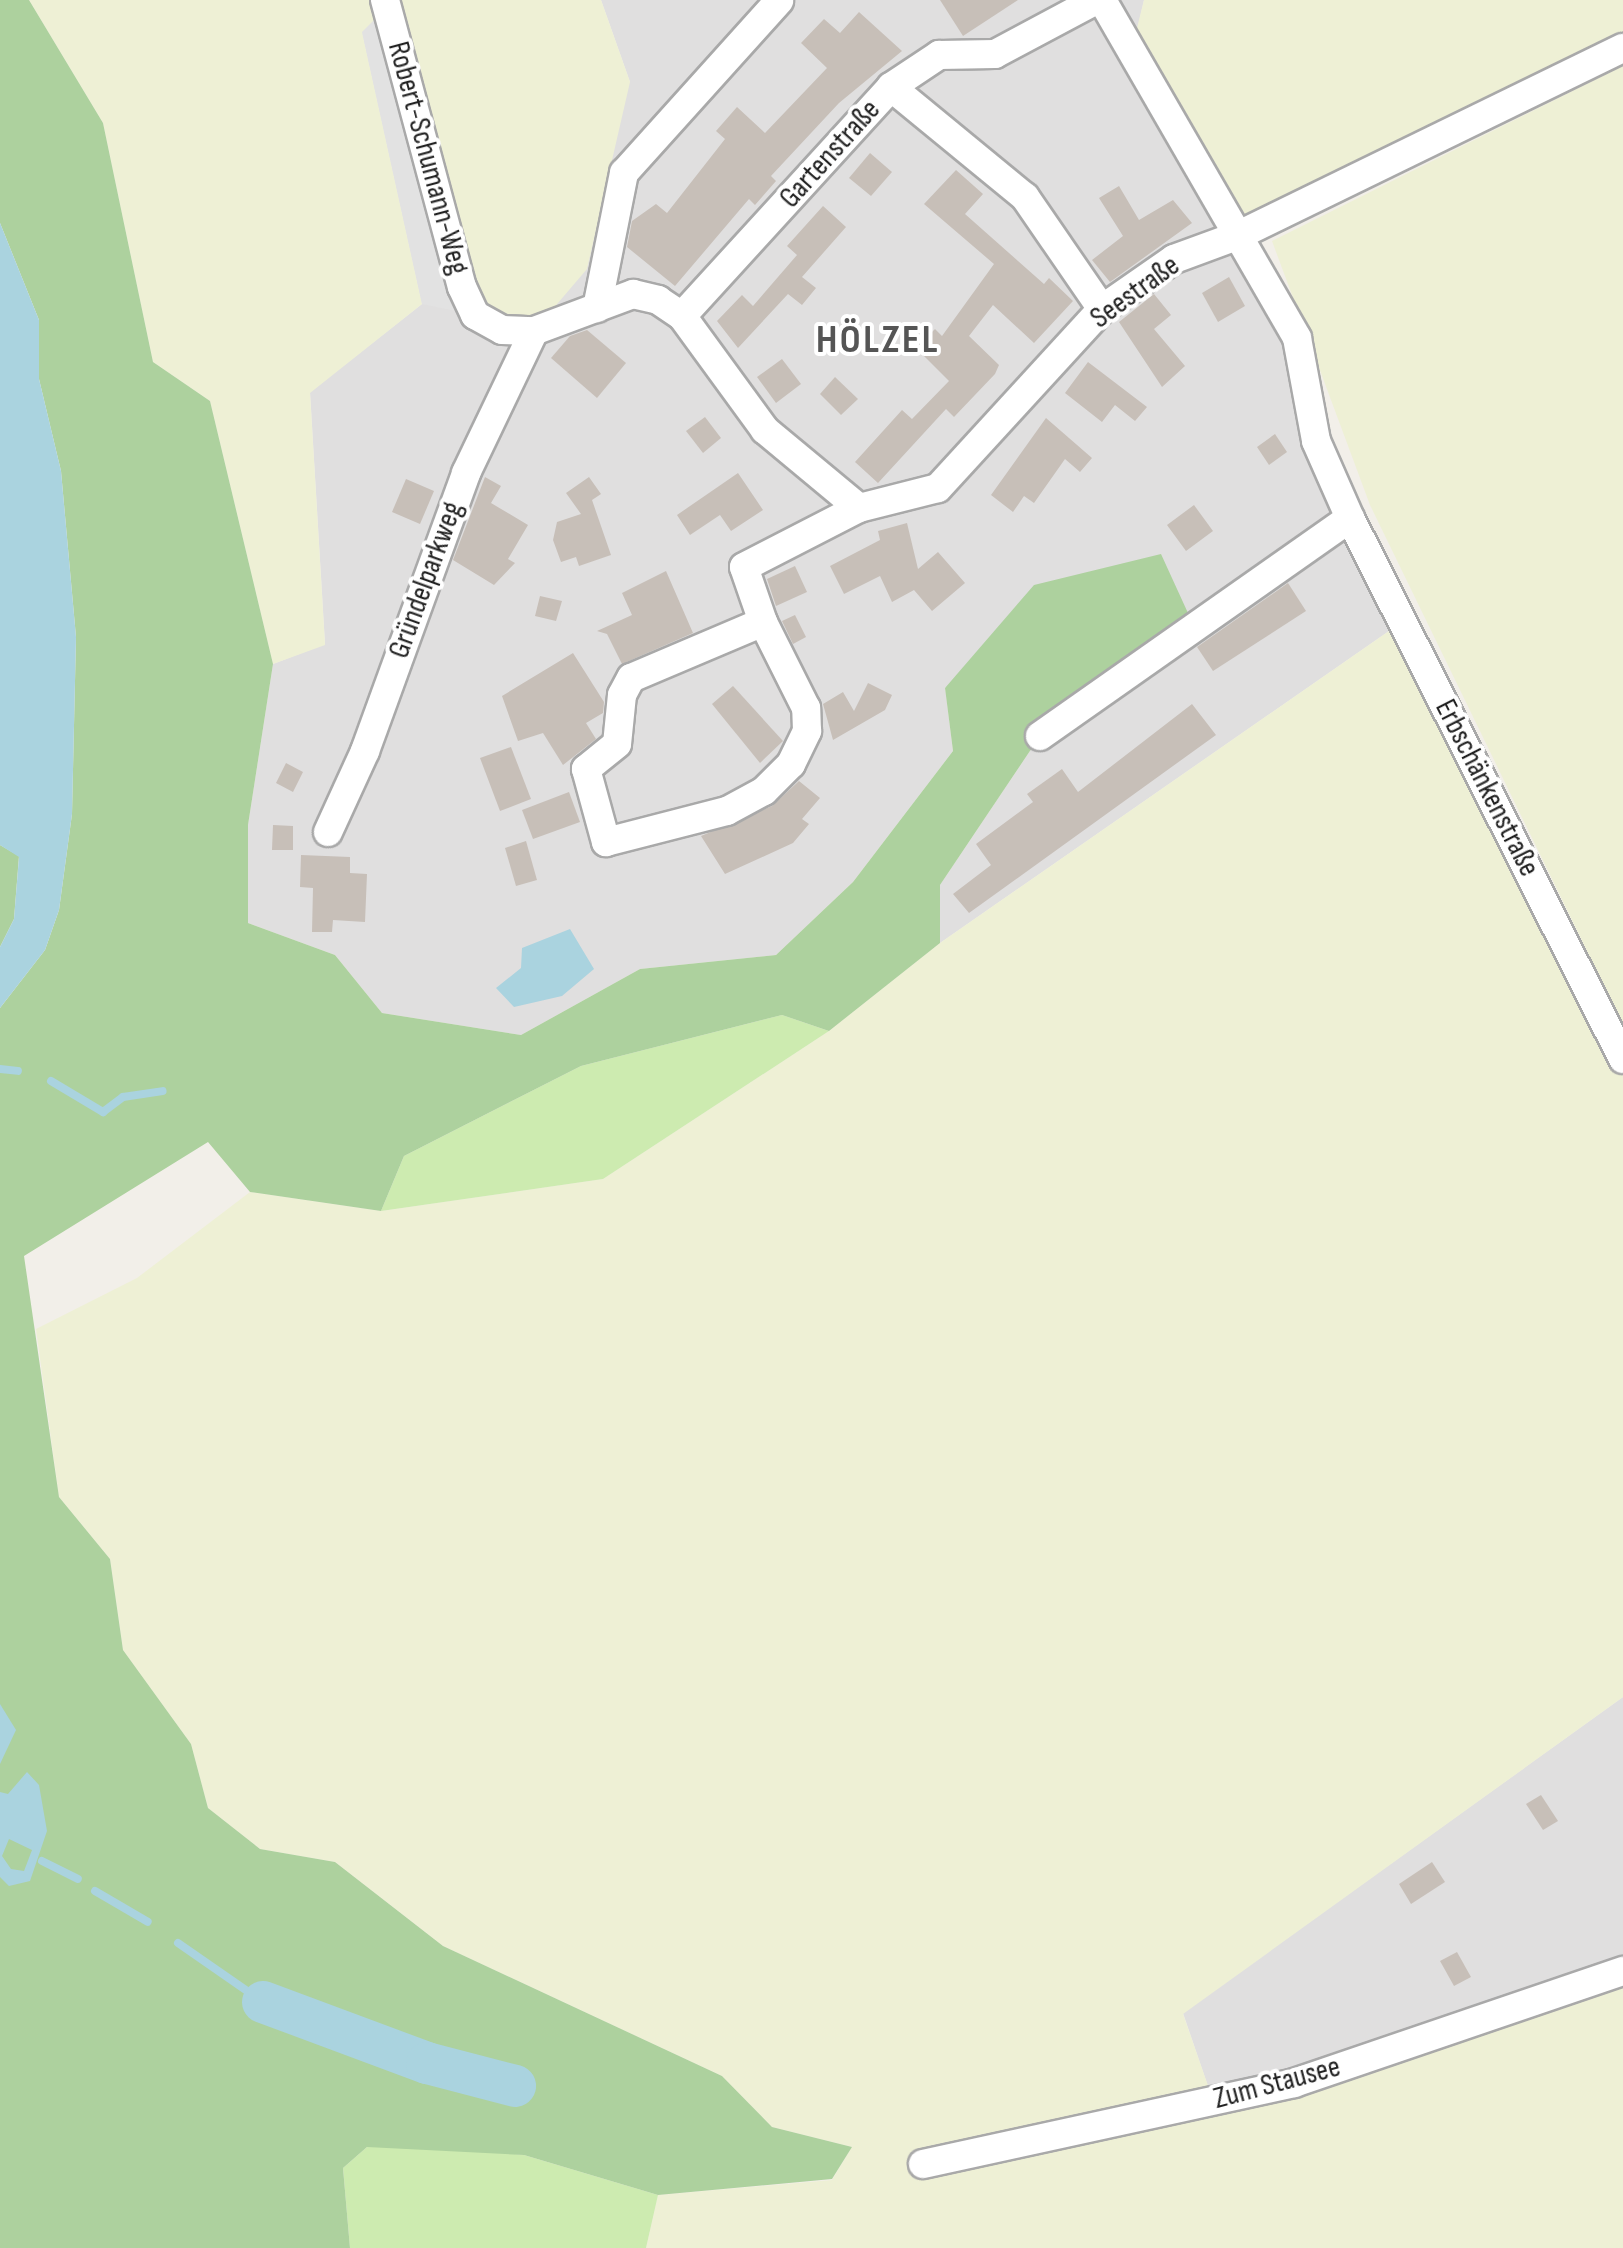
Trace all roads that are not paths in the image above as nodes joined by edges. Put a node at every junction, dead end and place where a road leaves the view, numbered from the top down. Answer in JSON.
{"nodes":[{"id":1,"x":385,"y":0,"type":"edge"},
{"id":2,"x":1099,"y":0,"type":"edge"},
{"id":3,"x":779,"y":1,"type":"edge"},
{"id":4,"x":1623,"y":48,"type":"edge"},
{"id":5,"x":891,"y":86,"type":"junction"},
{"id":6,"x":1237,"y":236,"type":"junction"},
{"id":7,"x":596,"y":308,"type":"junction"},
{"id":8,"x":1102,"y":309,"type":"junction"},
{"id":9,"x":682,"y":316,"type":"junction"},
{"id":10,"x":534,"y":331,"type":"junction"},
{"id":11,"x":859,"y":508,"type":"junction"},
{"id":12,"x":1350,"y":518,"type":"junction"},
{"id":13,"x":762,"y":622,"type":"junction"},
{"id":14,"x":1040,"y":736,"type":"dead end"},
{"id":15,"x":328,"y":832,"type":"dead end"},
{"id":16,"x":1623,"y":1059,"type":"edge"},
{"id":17,"x":1623,"y":1971,"type":"edge"},
{"id":18,"x":923,"y":2164,"type":"dead end"}],
"edges":[{"from":1,"to":10,"type":"street","name":"Robert-Schumann-Weg"},
{"from":2,"to":5,"type":"street"},
{"from":2,"to":6,"type":"street","name":"Erbschänkenstraße"},
{"from":3,"to":7,"type":"street"},
{"from":4,"to":6,"type":"street","name":"Seestraße"},
{"from":5,"to":8,"type":"street","name":"Gartenstraße"},
{"from":5,"to":9,"type":"street","name":"Gartenstraße"},
{"from":6,"to":8,"type":"street","name":"Seestraße"},
{"from":6,"to":12,"type":"street","name":"Erbschänkenstraße"},
{"from":7,"to":9,"type":"street"},
{"from":7,"to":10,"type":"street"},
{"from":8,"to":11,"type":"street","name":"Seestraße"},
{"from":9,"to":11,"type":"street"},
{"from":10,"to":15,"type":"street","name":"Gründelparkweg"},
{"from":11,"to":13,"type":"street","name":"Seestraße"},
{"from":12,"to":14,"type":"street"},
{"from":12,"to":16,"type":"street","name":"Erbschänkenstraße"},
{"from":13,"to":13,"type":"street","name":"Seestraße"},
{"from":17,"to":18,"type":"street","name":"Zum Stausee"}]}
